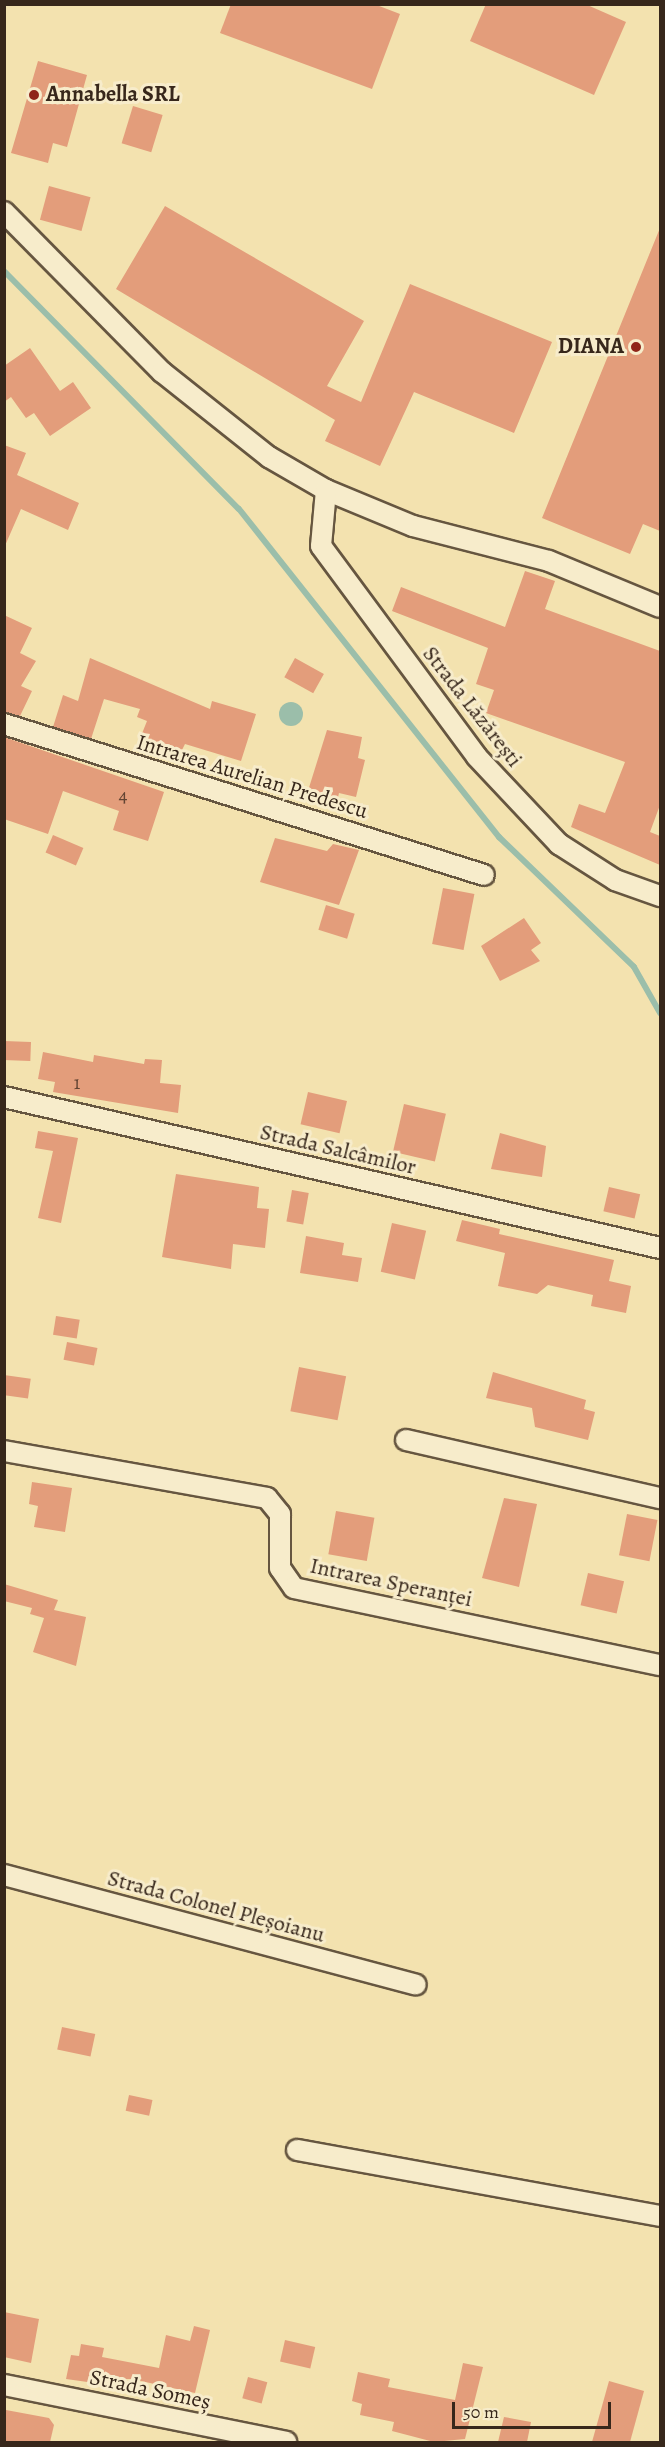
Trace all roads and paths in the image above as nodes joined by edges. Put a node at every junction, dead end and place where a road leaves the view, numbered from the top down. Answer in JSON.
{"nodes":[{"id":1,"x":4,"y":212,"type":"edge"},
{"id":2,"x":326,"y":490,"type":"junction"},
{"id":3,"x":660,"y":607,"type":"edge"},
{"id":4,"x":4,"y":724,"type":"edge"},
{"id":5,"x":484,"y":875,"type":"dead end"},
{"id":6,"x":660,"y":896,"type":"edge"},
{"id":7,"x":4,"y":1097,"type":"edge"},
{"id":8,"x":660,"y":1248,"type":"edge"},
{"id":9,"x":406,"y":1440,"type":"dead end"},
{"id":10,"x":4,"y":1451,"type":"edge"},
{"id":11,"x":660,"y":1498,"type":"edge"},
{"id":12,"x":660,"y":1665,"type":"edge"},
{"id":13,"x":4,"y":1875,"type":"edge"},
{"id":14,"x":416,"y":1985,"type":"dead end"},
{"id":15,"x":297,"y":2150,"type":"dead end"},
{"id":16,"x":660,"y":2216,"type":"edge"},
{"id":17,"x":4,"y":2385,"type":"edge"},
{"id":18,"x":286,"y":2442,"type":"edge"}],
"edges":[{"from":1,"to":2,"type":"street"},
{"from":2,"to":3,"type":"street"},
{"from":2,"to":6,"type":"street","name":"Strada Lăzărești"},
{"from":4,"to":5,"type":"street","name":"Intrarea Aurelian Predescu"},
{"from":7,"to":8,"type":"street","name":"Strada Salcâmilor"},
{"from":9,"to":11,"type":"street"},
{"from":10,"to":12,"type":"street","name":"Intrarea Speranței"},
{"from":13,"to":14,"type":"street","name":"Strada Colonel Pleșoianu"},
{"from":15,"to":16,"type":"street"},
{"from":17,"to":18,"type":"street","name":"Strada Someș"}]}
